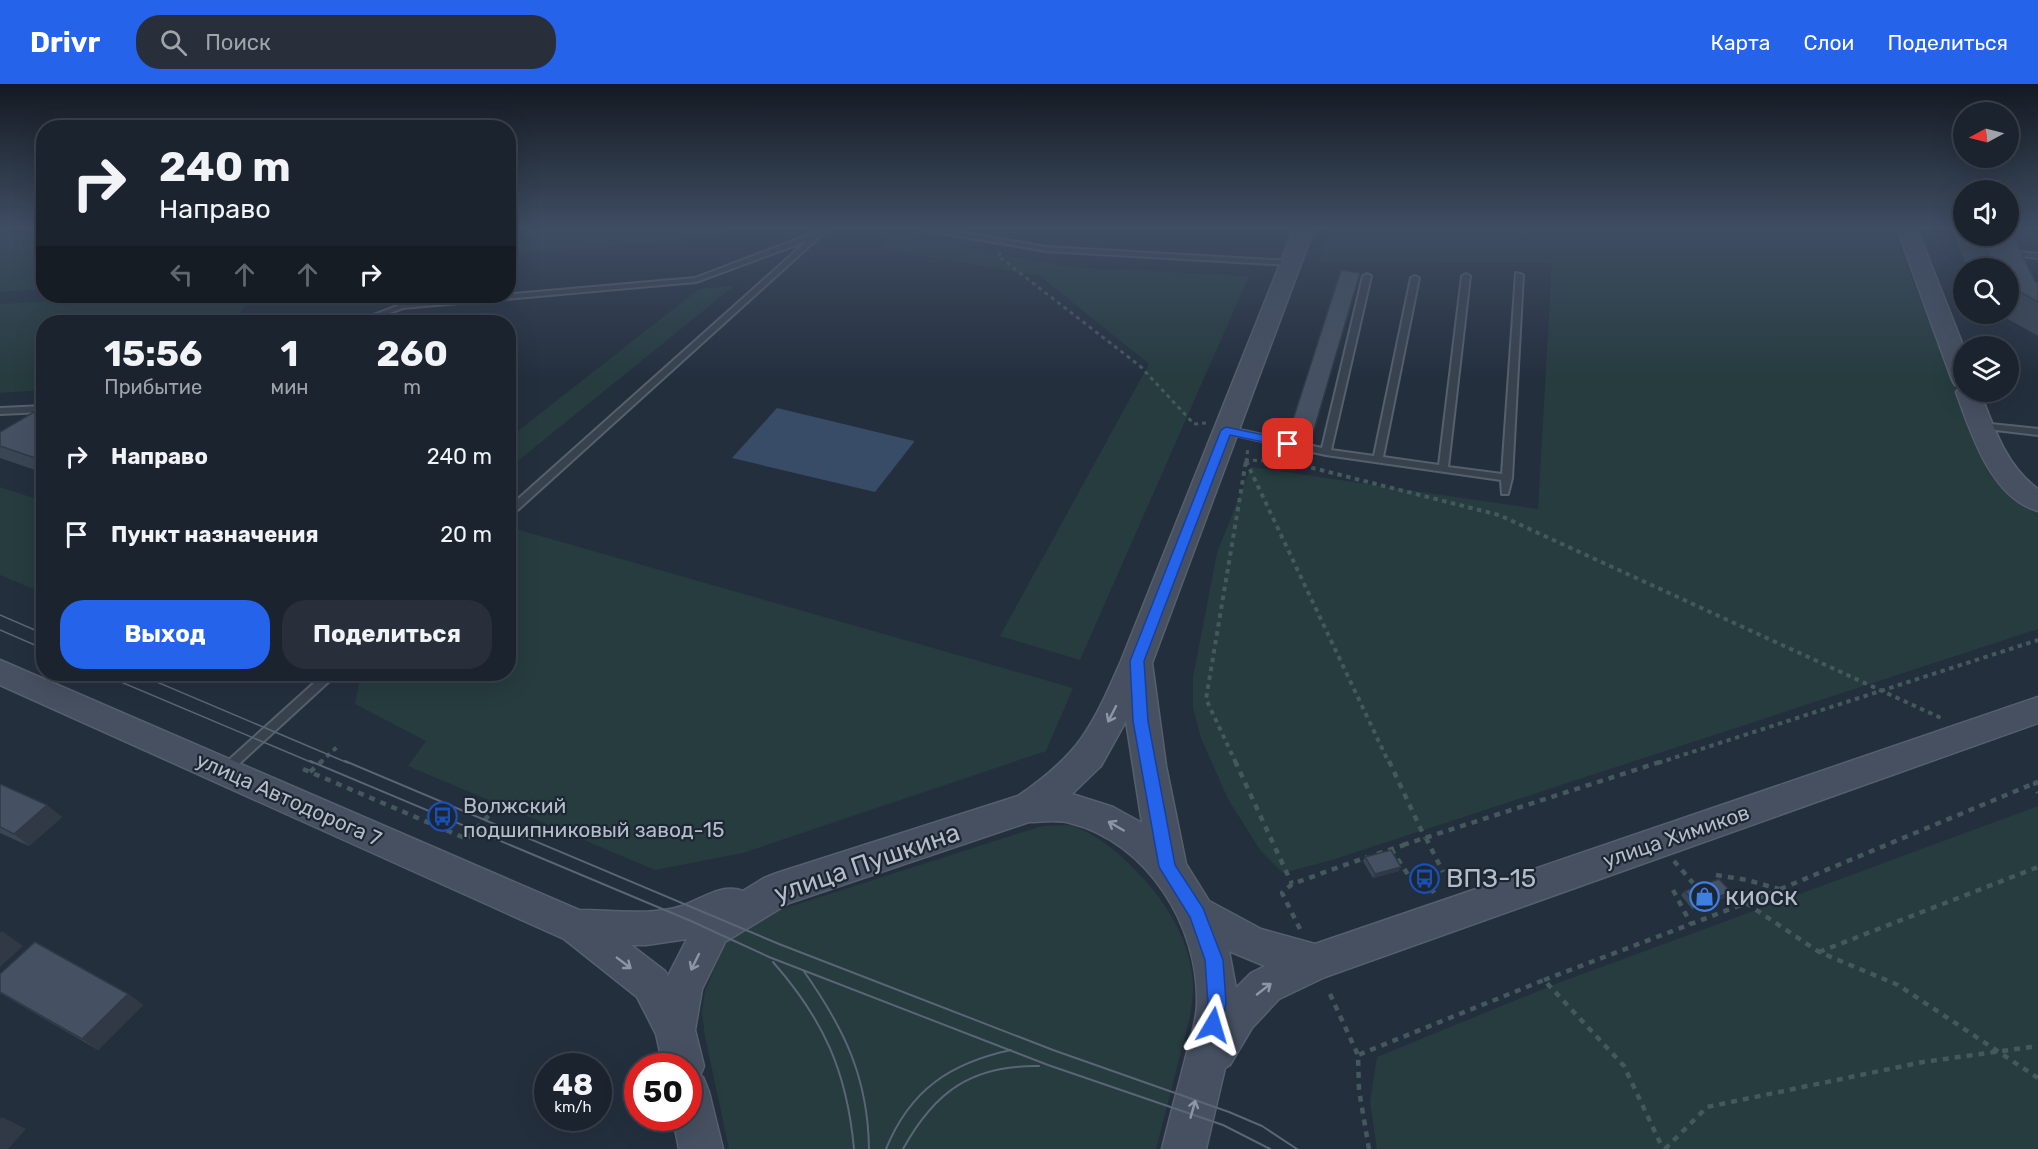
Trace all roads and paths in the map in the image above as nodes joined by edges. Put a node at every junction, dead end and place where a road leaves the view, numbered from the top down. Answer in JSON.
{"nodes":[{"id":1,"x":1415,"y":278,"type":"dead end"},
{"id":2,"x":699,"y":279,"type":"edge"},
{"id":3,"x":768,"y":279,"type":"edge"},
{"id":4,"x":1027,"y":279,"type":"edge"},
{"id":5,"x":1285,"y":279,"type":"edge"},
{"id":6,"x":1366,"y":279,"type":"edge"},
{"id":7,"x":1466,"y":279,"type":"edge"},
{"id":8,"x":1519,"y":279,"type":"edge"},
{"id":9,"x":1925,"y":279,"type":"edge"},
{"id":10,"x":516,"y":296,"type":"edge"},
{"id":11,"x":436,"y":303,"type":"edge"},
{"id":12,"x":378,"y":315,"type":"edge"},
{"id":13,"x":1953,"y":351,"type":"edge"},
{"id":14,"x":1972,"y":402,"type":"edge"},
{"id":15,"x":36,"y":409,"type":"edge"},
{"id":16,"x":0,"y":411,"type":"edge"},
{"id":17,"x":1981,"y":426,"type":"junction"},
{"id":18,"x":1235,"y":431,"type":"junction"},
{"id":19,"x":2038,"y":432,"type":"edge"},
{"id":20,"x":1326,"y":452,"type":"junction"},
{"id":21,"x":1378,"y":459,"type":"junction"},
{"id":22,"x":1245,"y":460,"type":"junction"},
{"id":23,"x":1443,"y":468,"type":"junction"},
{"id":24,"x":1507,"y":478,"type":"junction"},
{"id":25,"x":1505,"y":492,"type":"dead end"},
{"id":26,"x":2038,"y":502,"type":"edge"},
{"id":27,"x":516,"y":507,"type":"edge"},
{"id":28,"x":2038,"y":640,"type":"edge"},
{"id":29,"x":1137,"y":661,"type":"junction"},
{"id":30,"x":0,"y":672,"type":"edge"},
{"id":31,"x":324,"y":681,"type":"edge"},
{"id":32,"x":1883,"y":692,"type":"junction"},
{"id":33,"x":2038,"y":710,"type":"edge"},
{"id":34,"x":1941,"y":718,"type":"dead end"},
{"id":35,"x":336,"y":747,"type":"dead end"},
{"id":36,"x":303,"y":769,"type":"dead end"},
{"id":37,"x":225,"y":770,"type":"junction"},
{"id":38,"x":310,"y":772,"type":"junction"},
{"id":39,"x":2036,"y":782,"type":"edge"},
{"id":40,"x":2038,"y":793,"type":"edge"},
{"id":41,"x":1029,"y":807,"type":"junction"},
{"id":42,"x":491,"y":813,"type":"dead end"},
{"id":43,"x":1426,"y":838,"type":"junction"},
{"id":44,"x":1391,"y":849,"type":"junction"},
{"id":45,"x":1168,"y":867,"type":"junction"},
{"id":46,"x":2038,"y":867,"type":"edge"},
{"id":47,"x":1443,"y":872,"type":"dead end"},
{"id":48,"x":1716,"y":874,"type":"dead end"},
{"id":49,"x":1413,"y":882,"type":"dead end"},
{"id":50,"x":1292,"y":884,"type":"junction"},
{"id":51,"x":1780,"y":889,"type":"junction"},
{"id":52,"x":777,"y":890,"type":"junction"},
{"id":53,"x":1673,"y":890,"type":"dead end"},
{"id":54,"x":1746,"y":903,"type":"junction"},
{"id":55,"x":1197,"y":914,"type":"junction"},
{"id":56,"x":1691,"y":924,"type":"junction"},
{"id":57,"x":577,"y":927,"type":"junction"},
{"id":58,"x":1819,"y":952,"type":"junction"},
{"id":59,"x":1316,"y":965,"type":"junction"},
{"id":60,"x":1544,"y":980,"type":"junction"},
{"id":61,"x":2038,"y":1046,"type":"edge"},
{"id":62,"x":679,"y":1048,"type":"edge"},
{"id":63,"x":1999,"y":1052,"type":"junction"},
{"id":64,"x":1358,"y":1055,"type":"junction"},
{"id":65,"x":1205,"y":1069,"type":"junction"},
{"id":66,"x":2038,"y":1078,"type":"edge"},
{"id":67,"x":696,"y":1131,"type":"edge"},
{"id":68,"x":700,"y":1149,"type":"edge"},
{"id":69,"x":1184,"y":1149,"type":"edge"},
{"id":70,"x":1369,"y":1149,"type":"edge"},
{"id":71,"x":1664,"y":1149,"type":"edge"}],
"edges":[{"from":1,"to":21,"type":"lane"},
{"from":2,"to":10,"type":"lane"},
{"from":3,"to":27,"type":"lane"},
{"from":4,"to":18,"type":"path"},
{"from":5,"to":18,"type":"street","name":"улица Пушкина"},
{"from":6,"to":20,"type":"lane"},
{"from":7,"to":23,"type":"lane"},
{"from":8,"to":24,"type":"lane"},
{"from":9,"to":13,"type":"street"},
{"from":11,"to":12,"type":"lane"},
{"from":14,"to":17,"type":"street"},
{"from":15,"to":16,"type":"lane"},
{"from":17,"to":19,"type":"lane"},
{"from":17,"to":26,"type":"street"},
{"from":18,"to":20,"type":"lane"},
{"from":18,"to":22,"type":"path"},
{"from":18,"to":29,"type":"street","name":"улица Пушкина"},
{"from":20,"to":21,"type":"lane"},
{"from":21,"to":23,"type":"lane"},
{"from":22,"to":32,"type":"path"},
{"from":22,"to":43,"type":"path"},
{"from":22,"to":50,"type":"path"},
{"from":23,"to":24,"type":"lane"},
{"from":24,"to":25,"type":"lane"},
{"from":28,"to":32,"type":"path"},
{"from":29,"to":41,"type":"street","name":"улица Пушкина","one_way":true},
{"from":29,"to":45,"type":"street","name":"улица Пушкина"},
{"from":30,"to":37,"type":"street","name":"улица Автодорога 7"},
{"from":31,"to":37,"type":"lane"},
{"from":32,"to":34,"type":"path"},
{"from":32,"to":43,"type":"path"},
{"from":33,"to":59,"type":"street","name":"улица Химиков"},
{"from":35,"to":38,"type":"path"},
{"from":36,"to":38,"type":"path"},
{"from":37,"to":57,"type":"street","name":"улица Автодорога 7"},
{"from":38,"to":42,"type":"path"},
{"from":39,"to":40,"type":"path"},
{"from":39,"to":51,"type":"path"},
{"from":45,"to":41,"type":"street","name":"улица Пушкина","one_way":true},
{"from":41,"to":52,"type":"street","name":"улица Пушкина"},
{"from":43,"to":44,"type":"path"},
{"from":43,"to":47,"type":"path"},
{"from":44,"to":49,"type":"path"},
{"from":44,"to":50,"type":"path"},
{"from":45,"to":55,"type":"street","name":"улица Пушкина"},
{"from":46,"to":58,"type":"path"},
{"from":48,"to":51,"type":"path"},
{"from":50,"to":59,"type":"path"},
{"from":51,"to":54,"type":"path"},
{"from":52,"to":57,"type":"street","name":"улица Автодорога 7"},
{"from":52,"to":62,"type":"street","name":"улица Пушкина","one_way":true},
{"from":53,"to":56,"type":"path"},
{"from":54,"to":56,"type":"path"},
{"from":54,"to":58,"type":"path"},
{"from":55,"to":59,"type":"street"},
{"from":55,"to":65,"type":"street","name":"улица Пушкина"},
{"from":56,"to":60,"type":"path"},
{"from":57,"to":62,"type":"street","name":"улица Автодорога 7","one_way":true},
{"from":58,"to":63,"type":"path"},
{"from":59,"to":64,"type":"path"},
{"from":65,"to":59,"type":"street","name":"улица Химиков","one_way":true},
{"from":60,"to":64,"type":"path"},
{"from":60,"to":71,"type":"path"},
{"from":61,"to":63,"type":"path"},
{"from":63,"to":66,"type":"path"},
{"from":63,"to":71,"type":"path"},
{"from":64,"to":70,"type":"path"},
{"from":69,"to":65,"type":"street","name":"улица Пушкина","one_way":true},
{"from":67,"to":68,"type":"street"}]}
